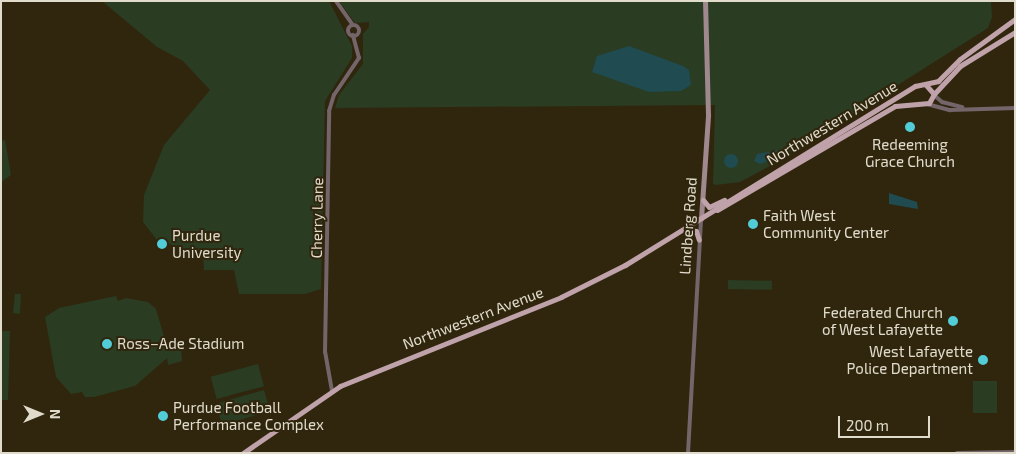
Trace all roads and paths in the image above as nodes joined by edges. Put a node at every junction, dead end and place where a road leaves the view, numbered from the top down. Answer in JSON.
{"nodes":[{"id":1,"x":336,"y":1,"type":"edge"},
{"id":2,"x":705,"y":1,"type":"edge"},
{"id":3,"x":1015,"y":19,"type":"edge"},
{"id":4,"x":351,"y":25,"type":"junction"},
{"id":5,"x":1015,"y":32,"type":"edge"},
{"id":6,"x":355,"y":34,"type":"junction"},
{"id":7,"x":925,"y":84,"type":"junction"},
{"id":8,"x":913,"y":89,"type":"junction"},
{"id":9,"x":934,"y":94,"type":"junction"},
{"id":10,"x":914,"y":102,"type":"junction"},
{"id":11,"x":927,"y":104,"type":"junction"},
{"id":12,"x":962,"y":108,"type":"junction"},
{"id":13,"x":1015,"y":108,"type":"edge"},
{"id":14,"x":703,"y":200,"type":"junction"},
{"id":15,"x":727,"y":200,"type":"junction"},
{"id":16,"x":714,"y":211,"type":"junction"},
{"id":17,"x":701,"y":219,"type":"junction"},
{"id":18,"x":685,"y":229,"type":"junction"},
{"id":19,"x":699,"y":240,"type":"junction"},
{"id":20,"x":332,"y":391,"type":"junction"},
{"id":21,"x":1015,"y":452,"type":"edge"},
{"id":22,"x":243,"y":453,"type":"edge"},
{"id":23,"x":688,"y":453,"type":"edge"},
{"id":24,"x":958,"y":453,"type":"edge"}],
"edges":[{"from":1,"to":4,"type":"street"},
{"from":2,"to":14,"type":"main road","name":"Lindberg Road"},
{"from":3,"to":7,"type":"main road"},
{"from":4,"to":6,"type":"street"},
{"from":4,"to":6,"type":"street"},
{"from":5,"to":9,"type":"main road"},
{"from":6,"to":20,"type":"street","name":"Cherry Lane"},
{"from":7,"to":8,"type":"main road"},
{"from":7,"to":9,"type":"main road"},
{"from":8,"to":10,"type":"main road"},
{"from":8,"to":15,"type":"main road","name":"Northwestern Avenue"},
{"from":9,"to":11,"type":"main road"},
{"from":9,"to":12,"type":"street"},
{"from":10,"to":11,"type":"main road"},
{"from":10,"to":16,"type":"main road","name":"Northwestern Avenue"},
{"from":11,"to":12,"type":"street"},
{"from":12,"to":13,"type":"street"},
{"from":14,"to":15,"type":"main road"},
{"from":14,"to":17,"type":"main road","name":"Lindberg Road"},
{"from":15,"to":16,"type":"main road","name":"Northwestern Avenue"},
{"from":16,"to":17,"type":"main road","name":"Northwestern Avenue"},
{"from":17,"to":18,"type":"main road","name":"Northwestern Avenue"},
{"from":17,"to":19,"type":"street","name":"Lindberg Road"},
{"from":18,"to":19,"type":"main road"},
{"from":18,"to":20,"type":"main road","name":"Northwestern Avenue"},
{"from":19,"to":23,"type":"street","name":"Lindberg Road"},
{"from":20,"to":22,"type":"main road","name":"Northwestern Avenue"},
{"from":21,"to":24,"type":"street"}]}
